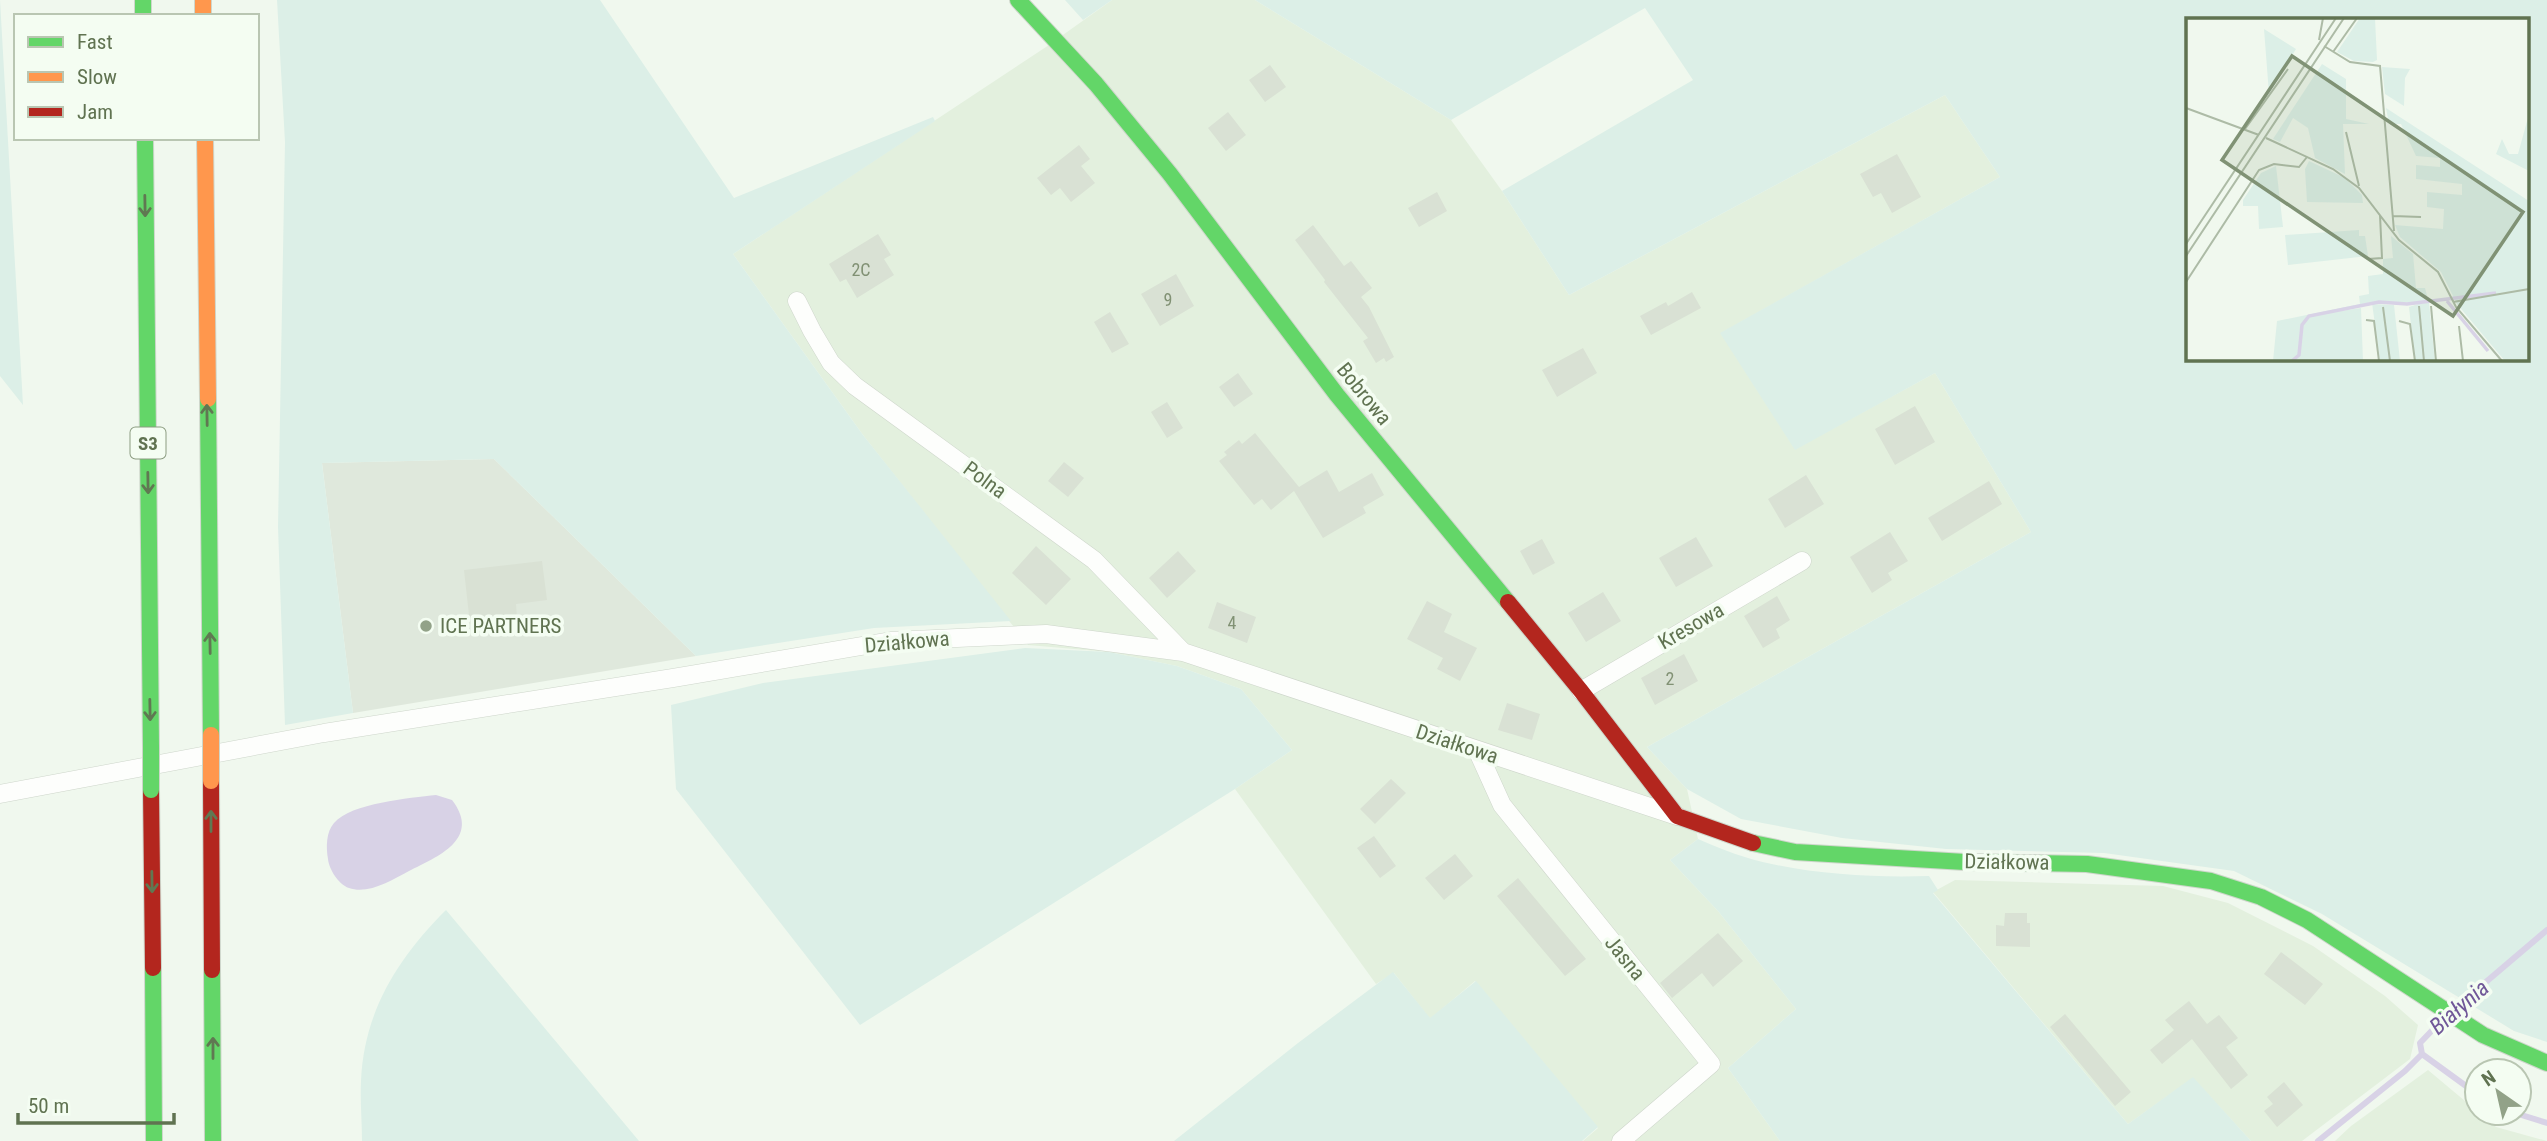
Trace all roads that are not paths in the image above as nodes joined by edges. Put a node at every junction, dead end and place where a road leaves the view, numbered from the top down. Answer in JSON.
{"nodes":[{"id":1,"x":1018,"y":0,"type":"edge"},
{"id":2,"x":145,"y":140,"type":"edge"},
{"id":3,"x":205,"y":140,"type":"edge"},
{"id":4,"x":797,"y":301,"type":"dead end"},
{"id":5,"x":1802,"y":561,"type":"dead end"},
{"id":6,"x":1183,"y":652,"type":"junction"},
{"id":7,"x":1581,"y":691,"type":"junction"},
{"id":8,"x":1478,"y":752,"type":"junction"},
{"id":9,"x":0,"y":794,"type":"edge"},
{"id":10,"x":1677,"y":816,"type":"junction"},
{"id":11,"x":2547,"y":1063,"type":"edge"},
{"id":12,"x":154,"y":1141,"type":"edge"},
{"id":13,"x":214,"y":1141,"type":"edge"},
{"id":14,"x":1621,"y":1141,"type":"edge"}],
"edges":[{"from":1,"to":7,"type":"main road","name":"Bobrowa"},
{"from":2,"to":12,"type":"main road","number":"S3","one_way":true,"bridge":true},
{"from":13,"to":3,"type":"main road","one_way":true,"bridge":true},
{"from":4,"to":6,"type":"street","name":"Polna"},
{"from":5,"to":7,"type":"street","name":"Kresowa"},
{"from":6,"to":8,"type":"street","name":"Działkowa"},
{"from":6,"to":9,"type":"street","name":"Działkowa"},
{"from":7,"to":10,"type":"main road","name":"Bobrowa"},
{"from":8,"to":10,"type":"street","name":"Działkowa"},
{"from":8,"to":14,"type":"street","name":"Jasna"},
{"from":10,"to":11,"type":"main road","name":"Działkowa"}]}
